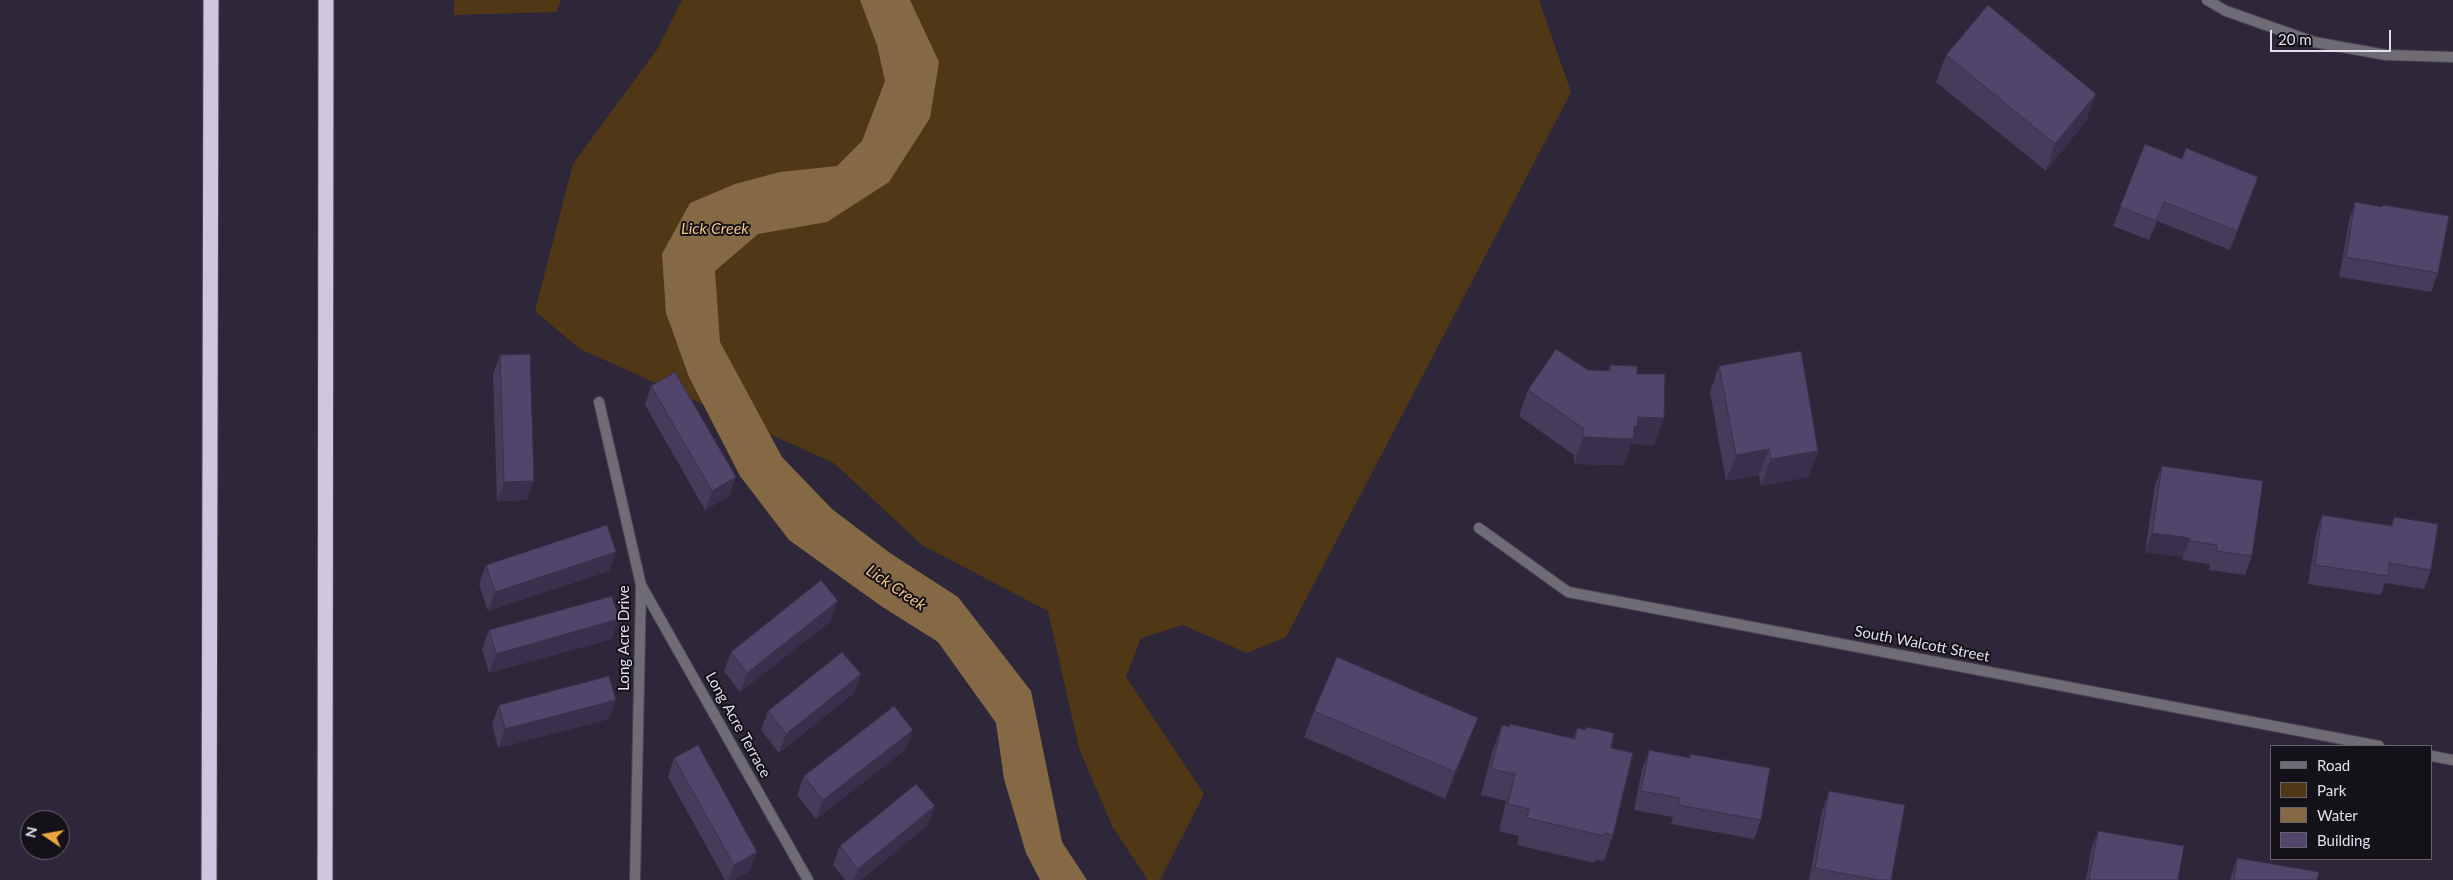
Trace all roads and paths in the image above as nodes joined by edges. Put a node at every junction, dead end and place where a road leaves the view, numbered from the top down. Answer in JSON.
{"nodes":[{"id":1,"x":211,"y":0,"type":"edge"},
{"id":2,"x":326,"y":0,"type":"edge"},
{"id":3,"x":2207,"y":0,"type":"edge"},
{"id":4,"x":2453,"y":58,"type":"edge"},
{"id":5,"x":599,"y":402,"type":"dead end"},
{"id":6,"x":1479,"y":528,"type":"dead end"},
{"id":7,"x":641,"y":585,"type":"junction"},
{"id":8,"x":2373,"y":745,"type":"edge"},
{"id":9,"x":2433,"y":756,"type":"edge"},
{"id":10,"x":2453,"y":760,"type":"edge"},
{"id":11,"x":209,"y":880,"type":"edge"},
{"id":12,"x":325,"y":880,"type":"edge"},
{"id":13,"x":635,"y":880,"type":"edge"},
{"id":14,"x":808,"y":880,"type":"edge"}],
"edges":[{"from":1,"to":11,"type":"highway"},
{"from":2,"to":12,"type":"highway"},
{"from":3,"to":4,"type":"street"},
{"from":5,"to":7,"type":"street","name":"Long Acre Drive"},
{"from":6,"to":8,"type":"street","name":"South Walcott Street"},
{"from":7,"to":13,"type":"street","name":"Long Acre Drive"},
{"from":7,"to":14,"type":"street","name":"Long Acre Terrace"},
{"from":9,"to":10,"type":"street"}]}
